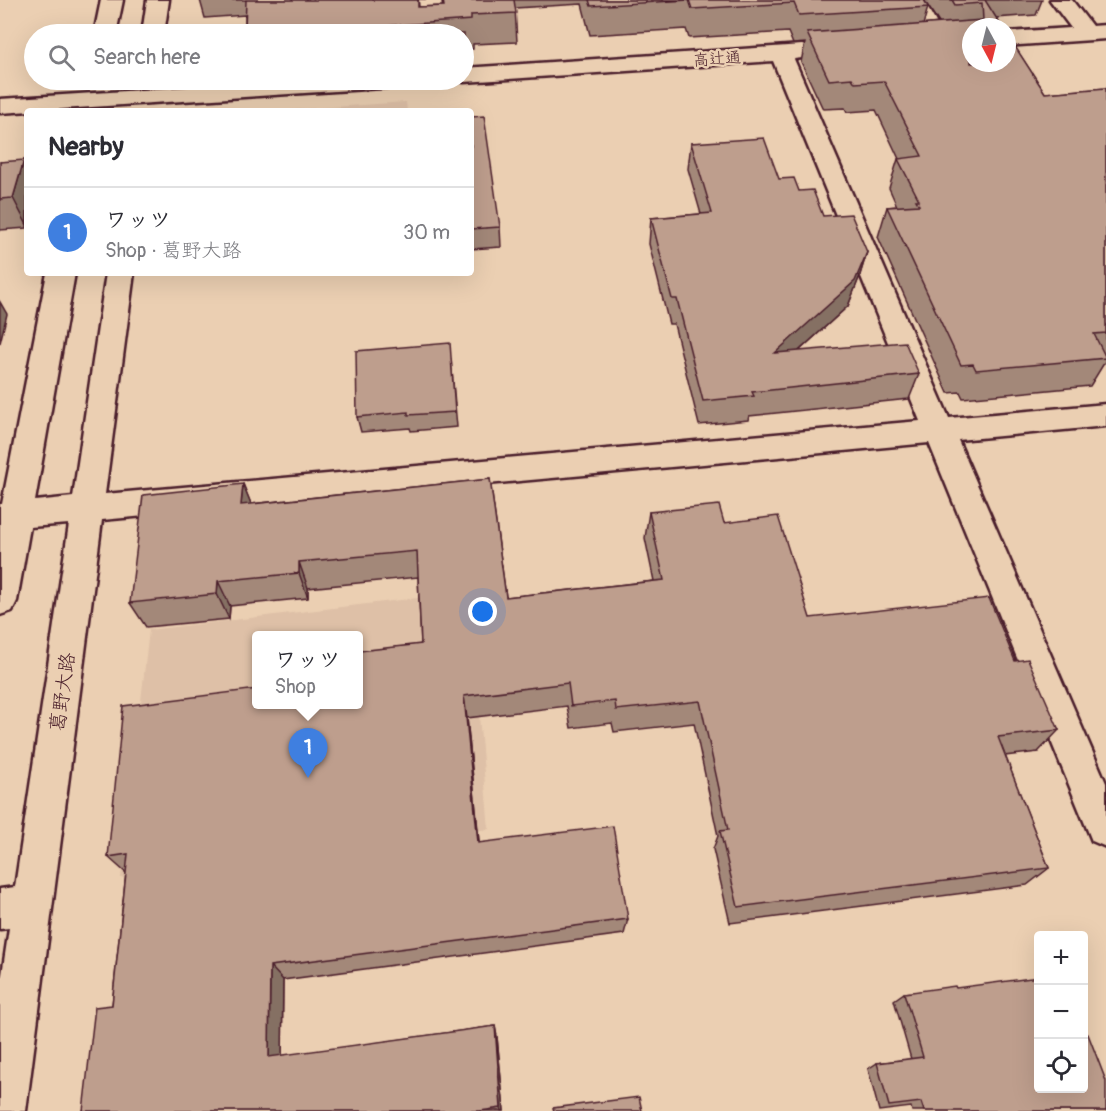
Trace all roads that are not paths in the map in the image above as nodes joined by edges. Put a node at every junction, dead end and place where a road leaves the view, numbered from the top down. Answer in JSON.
{"nodes":[{"id":1,"x":112,"y":0,"type":"edge"},
{"id":2,"x":158,"y":0,"type":"edge"},
{"id":3,"x":430,"y":0,"type":"edge"},
{"id":4,"x":912,"y":0,"type":"edge"},
{"id":5,"x":1061,"y":0,"type":"edge"},
{"id":6,"x":107,"y":24,"type":"edge"},
{"id":7,"x":154,"y":24,"type":"edge"},
{"id":8,"x":433,"y":24,"type":"edge"},
{"id":9,"x":1096,"y":33,"type":"edge"},
{"id":10,"x":1016,"y":38,"type":"edge"},
{"id":11,"x":960,"y":42,"type":"edge"},
{"id":12,"x":825,"y":51,"type":"edge"},
{"id":13,"x":781,"y":54,"type":"junction"},
{"id":14,"x":474,"y":74,"type":"edge"},
{"id":15,"x":240,"y":90,"type":"edge"},
{"id":16,"x":145,"y":96,"type":"edge"},
{"id":17,"x":94,"y":97,"type":"edge"},
{"id":18,"x":0,"y":106,"type":"edge"},
{"id":19,"x":60,"y":276,"type":"edge"},
{"id":20,"x":120,"y":276,"type":"edge"},
{"id":21,"x":1106,"y":415,"type":"edge"},
{"id":22,"x":939,"y":430,"type":"junction"},
{"id":23,"x":88,"y":509,"type":"junction"},
{"id":24,"x":8,"y":516,"type":"edge"},
{"id":25,"x":0,"y":601,"type":"edge"},
{"id":26,"x":1106,"y":828,"type":"edge"},
{"id":27,"x":16,"y":907,"type":"edge"},
{"id":28,"x":4,"y":1111,"type":"edge"}],
"edges":[{"from":1,"to":6,"type":"street"},
{"from":2,"to":7,"type":"street"},
{"from":3,"to":8,"type":"street"},
{"from":4,"to":11,"type":"street"},
{"from":5,"to":9,"type":"street"},
{"from":9,"to":10,"type":"street"},
{"from":12,"to":13,"type":"street","name":"高辻通"},
{"from":13,"to":14,"type":"street","name":"高辻通"},
{"from":13,"to":22,"type":"street"},
{"from":15,"to":16,"type":"street"},
{"from":16,"to":17,"type":"street"},
{"from":17,"to":18,"type":"street"},
{"from":19,"to":24,"type":"street"},
{"from":20,"to":23,"type":"street","name":"葛野大路"},
{"from":21,"to":22,"type":"street"},
{"from":22,"to":23,"type":"street"},
{"from":22,"to":26,"type":"street"},
{"from":23,"to":24,"type":"street"},
{"from":23,"to":27,"type":"street","name":"葛野大路"},
{"from":24,"to":25,"type":"street"},
{"from":27,"to":28,"type":"street","name":"葛野大路"}]}
